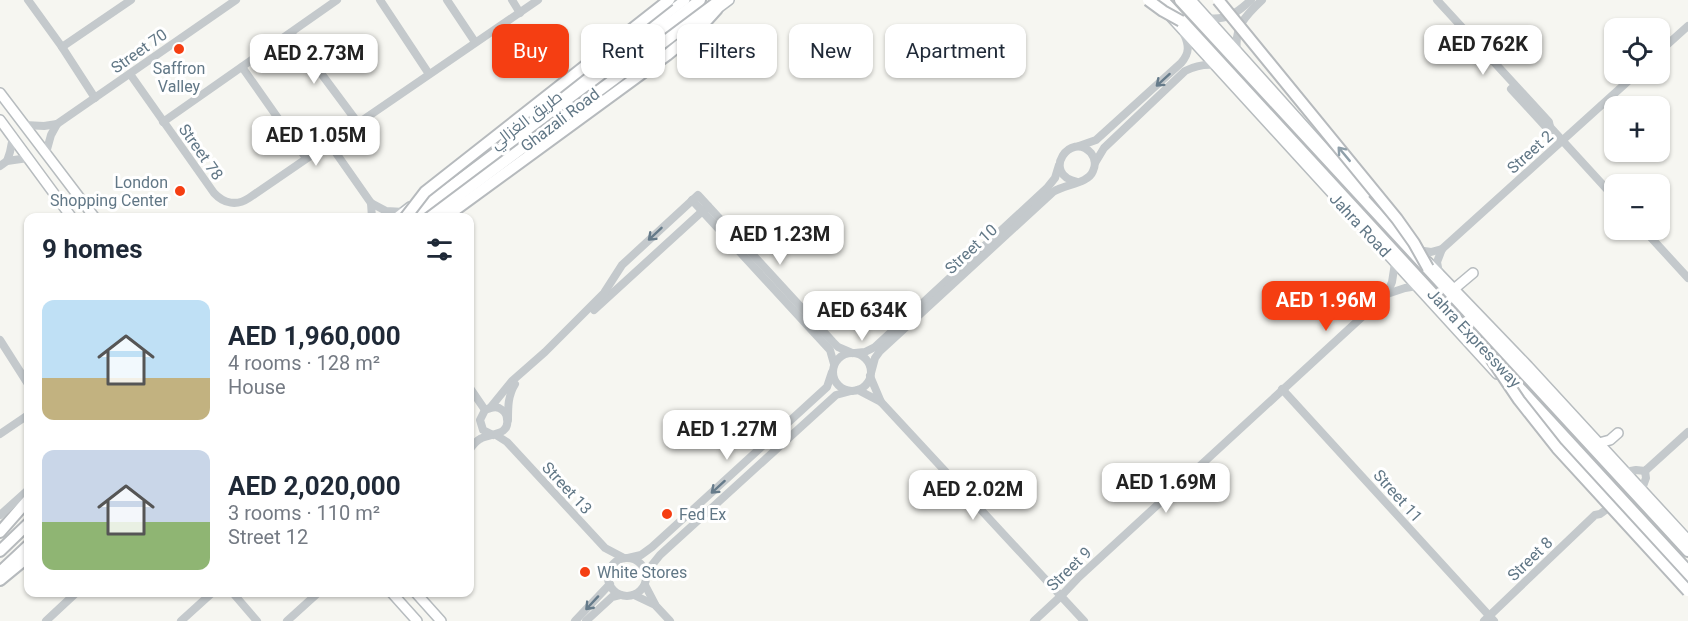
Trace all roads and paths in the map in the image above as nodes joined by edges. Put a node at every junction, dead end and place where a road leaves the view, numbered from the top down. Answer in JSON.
{"nodes":[{"id":1,"x":28,"y":0,"type":"edge"},
{"id":2,"x":131,"y":0,"type":"edge"},
{"id":3,"x":236,"y":0,"type":"edge"},
{"id":4,"x":337,"y":0,"type":"edge"},
{"id":5,"x":380,"y":0,"type":"edge"},
{"id":6,"x":447,"y":0,"type":"edge"},
{"id":7,"x":512,"y":0,"type":"edge"},
{"id":8,"x":538,"y":0,"type":"edge"},
{"id":9,"x":669,"y":0,"type":"edge"},
{"id":10,"x":685,"y":0,"type":"edge"},
{"id":11,"x":700,"y":0,"type":"edge"},
{"id":12,"x":729,"y":0,"type":"edge"},
{"id":13,"x":1148,"y":0,"type":"edge"},
{"id":14,"x":1156,"y":0,"type":"edge"},
{"id":15,"x":1163,"y":0,"type":"edge"},
{"id":16,"x":1180,"y":0,"type":"edge"},
{"id":17,"x":1191,"y":0,"type":"edge"},
{"id":18,"x":1218,"y":0,"type":"edge"},
{"id":19,"x":1251,"y":0,"type":"edge"},
{"id":20,"x":1262,"y":0,"type":"edge"},
{"id":21,"x":1431,"y":0,"type":"edge"},
{"id":22,"x":1437,"y":0,"type":"edge"},
{"id":23,"x":718,"y":5,"type":"edge"},
{"id":24,"x":520,"y":13,"type":"junction"},
{"id":25,"x":1207,"y":18,"type":"junction"},
{"id":26,"x":1181,"y":21,"type":"junction"},
{"id":27,"x":1688,"y":26,"type":"edge"},
{"id":28,"x":291,"y":33,"type":"junction"},
{"id":29,"x":1184,"y":33,"type":"junction"},
{"id":30,"x":476,"y":42,"type":"junction"},
{"id":31,"x":1670,"y":42,"type":"edge"},
{"id":32,"x":62,"y":47,"type":"junction"},
{"id":33,"x":1237,"y":50,"type":"junction"},
{"id":34,"x":1214,"y":65,"type":"junction"},
{"id":35,"x":242,"y":67,"type":"junction"},
{"id":36,"x":130,"y":74,"type":"junction"},
{"id":37,"x":429,"y":74,"type":"junction"},
{"id":38,"x":1625,"y":84,"type":"edge"},
{"id":39,"x":0,"y":93,"type":"edge"},
{"id":40,"x":95,"y":98,"type":"junction"},
{"id":41,"x":0,"y":120,"type":"edge"},
{"id":42,"x":163,"y":122,"type":"junction"},
{"id":43,"x":358,"y":123,"type":"junction"},
{"id":44,"x":57,"y":124,"type":"junction"},
{"id":45,"x":24,"y":125,"type":"junction"},
{"id":46,"x":1550,"y":127,"type":"junction"},
{"id":47,"x":13,"y":137,"type":"junction"},
{"id":48,"x":1562,"y":141,"type":"junction"},
{"id":49,"x":329,"y":143,"type":"junction"},
{"id":50,"x":1077,"y":147,"type":"junction"},
{"id":51,"x":46,"y":153,"type":"junction"},
{"id":52,"x":28,"y":158,"type":"junction"},
{"id":53,"x":306,"y":158,"type":"junction"},
{"id":54,"x":3,"y":163,"type":"edge"},
{"id":55,"x":1059,"y":164,"type":"junction"},
{"id":56,"x":1095,"y":165,"type":"junction"},
{"id":57,"x":1077,"y":182,"type":"junction"},
{"id":58,"x":1604,"y":186,"type":"edge"},
{"id":59,"x":371,"y":204,"type":"junction"},
{"id":60,"x":706,"y":209,"type":"junction"},
{"id":61,"x":68,"y":213,"type":"edge"},
{"id":62,"x":91,"y":213,"type":"edge"},
{"id":63,"x":372,"y":213,"type":"edge"},
{"id":64,"x":394,"y":213,"type":"edge"},
{"id":65,"x":407,"y":213,"type":"edge"},
{"id":66,"x":408,"y":213,"type":"edge"},
{"id":67,"x":408,"y":213,"type":"edge"},
{"id":68,"x":436,"y":213,"type":"edge"},
{"id":69,"x":442,"y":213,"type":"edge"},
{"id":70,"x":451,"y":213,"type":"edge"},
{"id":71,"x":1653,"y":240,"type":"edge"},
{"id":72,"x":1416,"y":249,"type":"junction"},
{"id":73,"x":1442,"y":249,"type":"junction"},
{"id":74,"x":1395,"y":263,"type":"junction"},
{"id":75,"x":622,"y":265,"type":"junction"},
{"id":76,"x":1428,"y":268,"type":"junction"},
{"id":77,"x":1439,"y":273,"type":"junction"},
{"id":78,"x":1473,"y":273,"type":"dead end"},
{"id":79,"x":630,"y":277,"type":"junction"},
{"id":80,"x":1688,"y":278,"type":"edge"},
{"id":81,"x":1417,"y":286,"type":"junction"},
{"id":82,"x":943,"y":289,"type":"junction"},
{"id":83,"x":1454,"y":289,"type":"junction"},
{"id":84,"x":1388,"y":294,"type":"junction"},
{"id":85,"x":0,"y":340,"type":"edge"},
{"id":86,"x":1486,"y":351,"type":"junction"},
{"id":87,"x":853,"y":353,"type":"junction"},
{"id":88,"x":833,"y":368,"type":"junction"},
{"id":89,"x":871,"y":374,"type":"junction"},
{"id":90,"x":24,"y":378,"type":"edge"},
{"id":91,"x":1282,"y":389,"type":"junction"},
{"id":92,"x":855,"y":391,"type":"junction"},
{"id":93,"x":474,"y":393,"type":"edge"},
{"id":94,"x":881,"y":402,"type":"junction"},
{"id":95,"x":488,"y":409,"type":"junction"},
{"id":96,"x":24,"y":418,"type":"edge"},
{"id":97,"x":507,"y":422,"type":"junction"},
{"id":98,"x":481,"y":427,"type":"junction"},
{"id":99,"x":1688,"y":432,"type":"edge"},
{"id":100,"x":1618,"y":433,"type":"dead end"},
{"id":101,"x":0,"y":435,"type":"edge"},
{"id":102,"x":494,"y":435,"type":"junction"},
{"id":103,"x":478,"y":440,"type":"junction"},
{"id":104,"x":1599,"y":443,"type":"junction"},
{"id":105,"x":474,"y":444,"type":"edge"},
{"id":106,"x":510,"y":446,"type":"junction"},
{"id":107,"x":1645,"y":471,"type":"junction"},
{"id":108,"x":1625,"y":472,"type":"junction"},
{"id":109,"x":1642,"y":489,"type":"junction"},
{"id":110,"x":24,"y":494,"type":"edge"},
{"id":111,"x":1612,"y":499,"type":"junction"},
{"id":112,"x":24,"y":505,"type":"edge"},
{"id":113,"x":0,"y":515,"type":"edge"},
{"id":114,"x":24,"y":528,"type":"edge"},
{"id":115,"x":0,"y":532,"type":"edge"},
{"id":116,"x":1688,"y":540,"type":"edge"},
{"id":117,"x":605,"y":548,"type":"junction"},
{"id":118,"x":24,"y":550,"type":"edge"},
{"id":119,"x":0,"y":551,"type":"edge"},
{"id":120,"x":1688,"y":551,"type":"edge"},
{"id":121,"x":626,"y":558,"type":"junction"},
{"id":122,"x":24,"y":560,"type":"edge"},
{"id":123,"x":610,"y":569,"type":"junction"},
{"id":124,"x":1688,"y":571,"type":"edge"},
{"id":125,"x":0,"y":572,"type":"edge"},
{"id":126,"x":0,"y":580,"type":"edge"},
{"id":127,"x":646,"y":581,"type":"junction"},
{"id":128,"x":1688,"y":581,"type":"edge"},
{"id":129,"x":609,"y":584,"type":"junction"},
{"id":130,"x":1688,"y":591,"type":"edge"},
{"id":131,"x":620,"y":595,"type":"junction"},
{"id":132,"x":634,"y":595,"type":"junction"},
{"id":133,"x":1061,"y":596,"type":"junction"},
{"id":134,"x":72,"y":597,"type":"edge"},
{"id":135,"x":208,"y":597,"type":"edge"},
{"id":136,"x":236,"y":597,"type":"edge"},
{"id":137,"x":313,"y":597,"type":"edge"},
{"id":138,"x":395,"y":597,"type":"edge"},
{"id":139,"x":411,"y":597,"type":"edge"},
{"id":140,"x":419,"y":597,"type":"edge"},
{"id":141,"x":656,"y":606,"type":"junction"},
{"id":142,"x":1489,"y":619,"type":"edge"},
{"id":143,"x":46,"y":621,"type":"edge"},
{"id":144,"x":182,"y":621,"type":"edge"},
{"id":145,"x":257,"y":621,"type":"edge"},
{"id":146,"x":287,"y":621,"type":"edge"},
{"id":147,"x":417,"y":621,"type":"edge"},
{"id":148,"x":433,"y":621,"type":"edge"},
{"id":149,"x":441,"y":621,"type":"edge"},
{"id":150,"x":575,"y":621,"type":"edge"},
{"id":151,"x":586,"y":621,"type":"edge"},
{"id":152,"x":670,"y":621,"type":"edge"},
{"id":153,"x":1034,"y":621,"type":"edge"},
{"id":154,"x":1084,"y":621,"type":"edge"}],
"edges":[{"from":1,"to":32,"type":"street"},
{"from":2,"to":32,"type":"street"},
{"from":3,"to":36,"type":"street","name":"Street 70"},
{"from":4,"to":28,"type":"street"},
{"from":5,"to":37,"type":"street"},
{"from":6,"to":30,"type":"street"},
{"from":7,"to":24,"type":"street"},
{"from":8,"to":24,"type":"street","name":"Street 78"},
{"from":9,"to":65,"type":"highway","bridge":true},
{"from":10,"to":66,"type":"main road","name":"طريق الغزالي"},
{"from":11,"to":67,"type":"highway","name":"Ghazali Road"},
{"from":12,"to":23,"type":"main road","name":"طريق الغزالي"},
{"from":13,"to":26,"type":"highway","bridge":true},
{"from":14,"to":29,"type":"main road","name":"Jahra Road"},
{"from":15,"to":26,"type":"highway","name":"Jahra Expressway"},
{"from":16,"to":76,"type":"highway","name":"Jahra Expressway","bridge":true},
{"from":17,"to":25,"type":"main road","name":"Jahra Road"},
{"from":76,"to":18,"type":"highway","one_way":true,"bridge":true},
{"from":19,"to":25,"type":"street"},
{"from":20,"to":33,"type":"street"},
{"from":21,"to":46,"type":"street"},
{"from":22,"to":46,"type":"street"},
{"from":23,"to":68,"type":"highway","name":"Ghazali Road"},
{"from":23,"to":69,"type":"main road","name":"طريق الغزالي"},
{"from":23,"to":70,"type":"highway"},
{"from":24,"to":30,"type":"street","name":"Street 78"},
{"from":25,"to":33,"type":"main road","name":"Jahra Road"},
{"from":26,"to":86,"type":"highway","name":"Jahra Expressway"},
{"from":27,"to":31,"type":"street"},
{"from":28,"to":35,"type":"street"},
{"from":28,"to":43,"type":"street"},
{"from":29,"to":34,"type":"main road","name":"Jahra Road"},
{"from":29,"to":50,"type":"street","one_way":true},
{"from":30,"to":37,"type":"street","name":"Street 78"},
{"from":32,"to":40,"type":"street"},
{"from":33,"to":72,"type":"main road","name":"Jahra Road"},
{"from":34,"to":56,"type":"street"},
{"from":34,"to":74,"type":"main road","name":"Jahra Road"},
{"from":35,"to":42,"type":"street"},
{"from":35,"to":53,"type":"street"},
{"from":36,"to":40,"type":"street","name":"Street 70"},
{"from":36,"to":42,"type":"street","name":"Street 78"},
{"from":37,"to":43,"type":"street","name":"Street 78"},
{"from":38,"to":48,"type":"street","name":"Street 2"},
{"from":39,"to":45,"type":"main road"},
{"from":40,"to":44,"type":"street","name":"Street 70"},
{"from":41,"to":47,"type":"main road"},
{"from":42,"to":53,"type":"street","name":"Street 78"},
{"from":43,"to":49,"type":"street","name":"Street 78"},
{"from":44,"to":45,"type":"street"},
{"from":44,"to":51,"type":"street"},
{"from":45,"to":51,"type":"main road"},
{"from":46,"to":48,"type":"street"},
{"from":47,"to":52,"type":"main road"},
{"from":47,"to":54,"type":"street"},
{"from":48,"to":58,"type":"street"},
{"from":48,"to":73,"type":"street","name":"Street 2"},
{"from":49,"to":53,"type":"street","name":"Street 78"},
{"from":49,"to":59,"type":"street"},
{"from":50,"to":55,"type":"street"},
{"from":50,"to":56,"type":"street"},
{"from":51,"to":62,"type":"main road"},
{"from":52,"to":54,"type":"street"},
{"from":52,"to":61,"type":"main road"},
{"from":55,"to":57,"type":"street"},
{"from":55,"to":82,"type":"street","name":"Street 10"},
{"from":56,"to":57,"type":"street"},
{"from":57,"to":82,"type":"street","name":"Street 10"},
{"from":59,"to":63,"type":"street"},
{"from":59,"to":64,"type":"street"},
{"from":60,"to":75,"type":"street","one_way":true},
{"from":60,"to":79,"type":"street"},
{"from":60,"to":87,"type":"street"},
{"from":60,"to":88,"type":"street"},
{"from":71,"to":80,"type":"street"},
{"from":72,"to":73,"type":"street"},
{"from":72,"to":77,"type":"main road","name":"Jahra Road"},
{"from":73,"to":77,"type":"street"},
{"from":74,"to":81,"type":"main road","name":"Jahra Road"},
{"from":74,"to":84,"type":"street"},
{"from":75,"to":79,"type":"street"},
{"from":75,"to":95,"type":"street"},
{"from":76,"to":120,"type":"highway","name":"Jahra Expressway"},
{"from":77,"to":83,"type":"main road","name":"Jahra Road"},
{"from":78,"to":83,"type":"main road"},
{"from":79,"to":97,"type":"street"},
{"from":81,"to":84,"type":"street"},
{"from":81,"to":111,"type":"main road","name":"Jahra Road"},
{"from":82,"to":87,"type":"street","name":"Street 10"},
{"from":82,"to":89,"type":"street","name":"Street 10"},
{"from":83,"to":104,"type":"main road","name":"Jahra Road"},
{"from":84,"to":91,"type":"street","name":"Street 9"},
{"from":85,"to":90,"type":"street"},
{"from":86,"to":124,"type":"highway","name":"Jahra Expressway","bridge":true},
{"from":86,"to":130,"type":"highway","bridge":true},
{"from":87,"to":88,"type":"street"},
{"from":87,"to":89,"type":"street"},
{"from":88,"to":92,"type":"street"},
{"from":88,"to":121,"type":"street","one_way":true},
{"from":89,"to":92,"type":"street"},
{"from":89,"to":94,"type":"street"},
{"from":91,"to":133,"type":"street","name":"Street 9"},
{"from":91,"to":142,"type":"street","name":"Street 11"},
{"from":92,"to":94,"type":"street"},
{"from":92,"to":127,"type":"street"},
{"from":93,"to":95,"type":"street"},
{"from":94,"to":133,"type":"street"},
{"from":95,"to":97,"type":"street"},
{"from":95,"to":98,"type":"street"},
{"from":96,"to":101,"type":"street"},
{"from":97,"to":102,"type":"street"},
{"from":97,"to":106,"type":"street"},
{"from":98,"to":102,"type":"street"},
{"from":98,"to":103,"type":"street"},
{"from":99,"to":107,"type":"street"},
{"from":100,"to":104,"type":"main road"},
{"from":102,"to":103,"type":"street"},
{"from":102,"to":106,"type":"street","name":"Street 13"},
{"from":103,"to":105,"type":"street"},
{"from":104,"to":108,"type":"main road","name":"Jahra Road"},
{"from":106,"to":117,"type":"street","name":"Street 13"},
{"from":107,"to":108,"type":"street"},
{"from":107,"to":109,"type":"street"},
{"from":108,"to":109,"type":"main road","name":"Jahra Road"},
{"from":109,"to":116,"type":"main road","name":"Jahra Road"},
{"from":110,"to":113,"type":"street"},
{"from":111,"to":128,"type":"main road","name":"Jahra Road"},
{"from":111,"to":142,"type":"street","name":"Street 8"},
{"from":112,"to":115,"type":"highway"},
{"from":114,"to":119,"type":"highway"},
{"from":117,"to":121,"type":"street","name":"Street 13"},
{"from":117,"to":123,"type":"street","name":"Street 13"},
{"from":118,"to":125,"type":"highway"},
{"from":121,"to":123,"type":"street"},
{"from":121,"to":127,"type":"street"},
{"from":122,"to":126,"type":"highway"},
{"from":123,"to":129,"type":"street"},
{"from":127,"to":132,"type":"street"},
{"from":127,"to":141,"type":"street"},
{"from":129,"to":131,"type":"street"},
{"from":129,"to":150,"type":"street","one_way":true},
{"from":131,"to":132,"type":"street"},
{"from":131,"to":151,"type":"street"},
{"from":132,"to":141,"type":"street"},
{"from":133,"to":153,"type":"street","name":"Street 9"},
{"from":133,"to":154,"type":"street"},
{"from":134,"to":143,"type":"street"},
{"from":135,"to":144,"type":"street"},
{"from":136,"to":145,"type":"street"},
{"from":137,"to":146,"type":"street"},
{"from":138,"to":147,"type":"main road"},
{"from":139,"to":148,"type":"main road"},
{"from":140,"to":149,"type":"main road"},
{"from":141,"to":152,"type":"street"}]}
